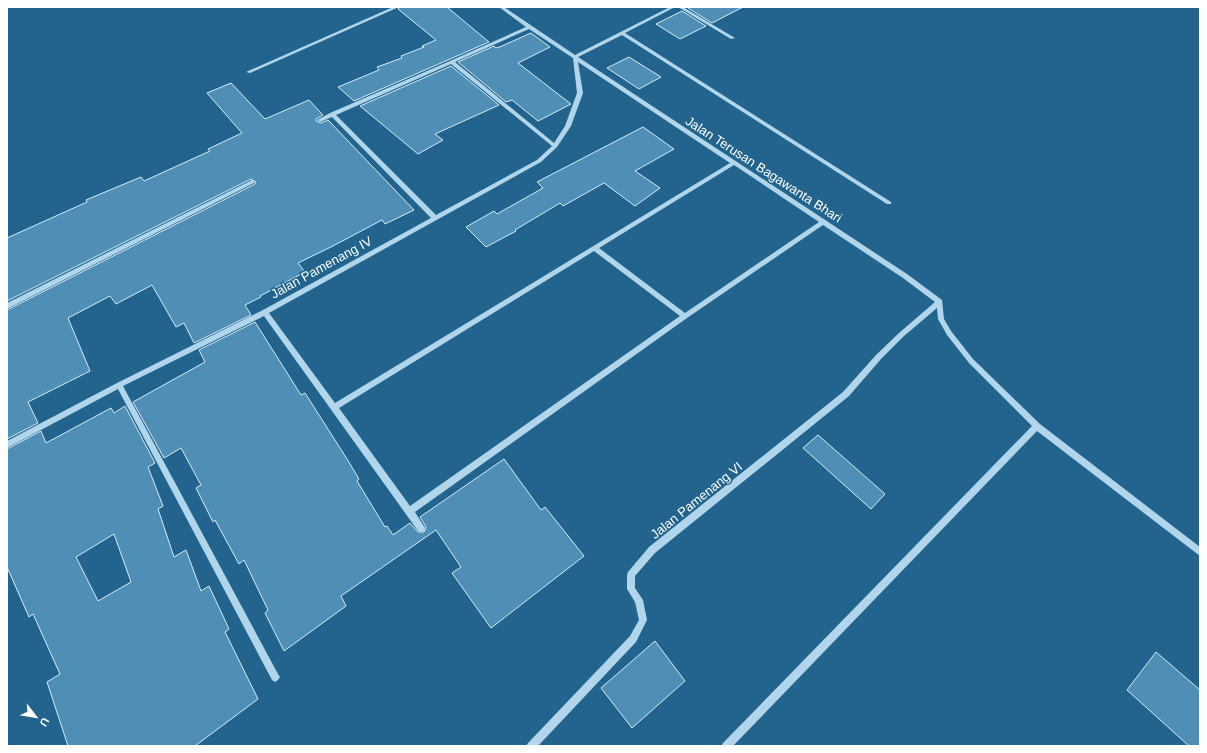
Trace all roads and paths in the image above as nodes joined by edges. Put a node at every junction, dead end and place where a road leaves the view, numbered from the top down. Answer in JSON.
{"nodes":[{"id":1,"x":396,"y":7,"type":"edge"},
{"id":2,"x":501,"y":7,"type":"edge"},
{"id":3,"x":673,"y":7,"type":"edge"},
{"id":4,"x":680,"y":7,"type":"edge"},
{"id":5,"x":529,"y":27,"type":"junction"},
{"id":6,"x":622,"y":33,"type":"junction"},
{"id":7,"x":733,"y":38,"type":"dead end"},
{"id":8,"x":575,"y":57,"type":"junction"},
{"id":9,"x":452,"y":62,"type":"junction"},
{"id":10,"x":248,"y":72,"type":"dead end"},
{"id":11,"x":332,"y":114,"type":"junction"},
{"id":12,"x":320,"y":120,"type":"dead end"},
{"id":13,"x":555,"y":146,"type":"junction"},
{"id":14,"x":733,"y":163,"type":"junction"},
{"id":15,"x":252,"y":182,"type":"dead end"},
{"id":16,"x":889,"y":203,"type":"dead end"},
{"id":17,"x":435,"y":218,"type":"junction"},
{"id":18,"x":823,"y":222,"type":"junction"},
{"id":19,"x":595,"y":248,"type":"junction"},
{"id":20,"x":940,"y":302,"type":"junction"},
{"id":21,"x":7,"y":306,"type":"edge"},
{"id":22,"x":265,"y":312,"type":"junction"},
{"id":23,"x":685,"y":316,"type":"junction"},
{"id":24,"x":119,"y":385,"type":"junction"},
{"id":25,"x":334,"y":407,"type":"junction"},
{"id":26,"x":1037,"y":426,"type":"junction"},
{"id":27,"x":7,"y":445,"type":"edge"},
{"id":28,"x":410,"y":512,"type":"junction"},
{"id":29,"x":421,"y":528,"type":"dead end"},
{"id":30,"x":1200,"y":552,"type":"edge"},
{"id":31,"x":275,"y":677,"type":"dead end"},
{"id":32,"x":531,"y":746,"type":"edge"},
{"id":33,"x":726,"y":746,"type":"edge"}],
"edges":[{"from":1,"to":10,"type":"street"},
{"from":2,"to":5,"type":"street","name":"Jalan Terusan Bagawanta Bhari"},
{"from":3,"to":6,"type":"street"},
{"from":4,"to":7,"type":"street"},
{"from":5,"to":8,"type":"street","name":"Jalan Terusan Bagawanta Bhari"},
{"from":5,"to":9,"type":"street"},
{"from":6,"to":8,"type":"street"},
{"from":6,"to":16,"type":"street"},
{"from":8,"to":13,"type":"street","name":"Jalan Pamenang IV"},
{"from":8,"to":14,"type":"street","name":"Jalan Terusan Bagawanta Bhari"},
{"from":9,"to":11,"type":"street"},
{"from":9,"to":13,"type":"street"},
{"from":11,"to":12,"type":"street"},
{"from":11,"to":17,"type":"street"},
{"from":13,"to":17,"type":"street","name":"Jalan Pamenang IV"},
{"from":14,"to":18,"type":"street","name":"Jalan Terusan Bagawanta Bhari"},
{"from":14,"to":19,"type":"street"},
{"from":15,"to":21,"type":"street"},
{"from":17,"to":22,"type":"street","name":"Jalan Pamenang IV"},
{"from":18,"to":20,"type":"street","name":"Jalan Terusan Bagawanta Bhari"},
{"from":18,"to":23,"type":"street"},
{"from":19,"to":23,"type":"street"},
{"from":19,"to":25,"type":"street"},
{"from":20,"to":26,"type":"street"},
{"from":20,"to":32,"type":"street","name":"Jalan Pamenang VI"},
{"from":22,"to":24,"type":"street","name":"Jalan Pamenang IV"},
{"from":22,"to":25,"type":"street"},
{"from":23,"to":28,"type":"street"},
{"from":24,"to":27,"type":"street","name":"Jalan Pamenang IV"},
{"from":24,"to":31,"type":"street"},
{"from":25,"to":28,"type":"street"},
{"from":26,"to":30,"type":"street"},
{"from":26,"to":33,"type":"street"},
{"from":28,"to":29,"type":"street"}]}
